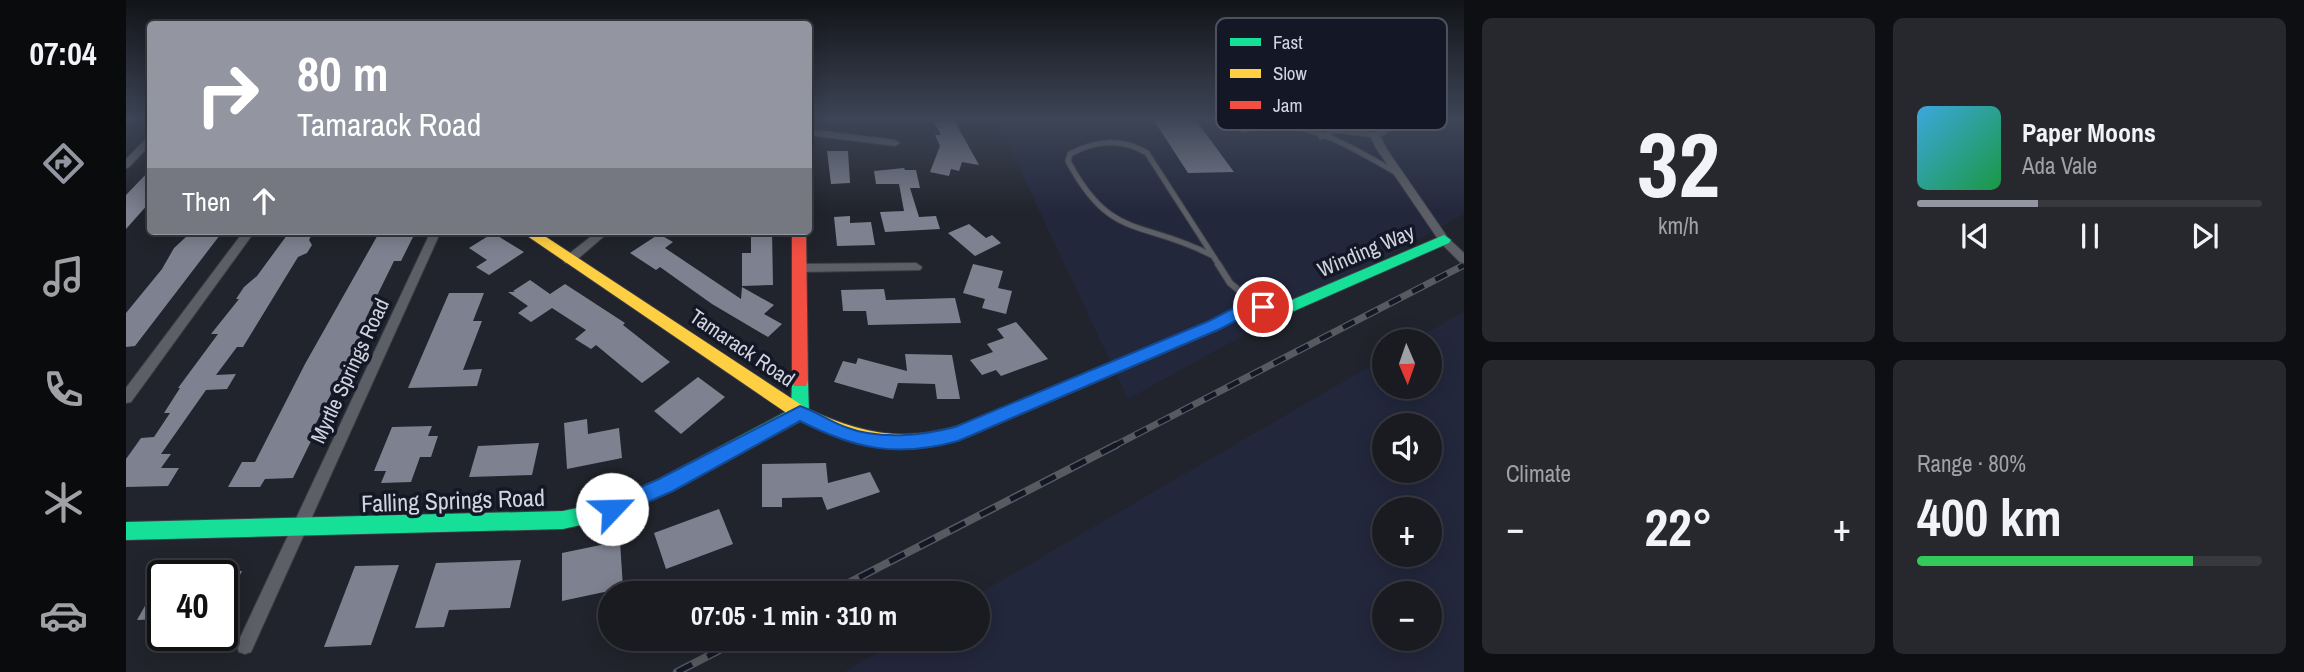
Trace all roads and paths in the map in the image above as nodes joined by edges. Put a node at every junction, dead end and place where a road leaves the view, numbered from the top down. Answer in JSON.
{"nodes":[{"id":1,"x":140,"y":150,"type":"edge"},
{"id":2,"x":1078,"y":150,"type":"edge"},
{"id":3,"x":1144,"y":150,"type":"edge"},
{"id":4,"x":1354,"y":150,"type":"edge"},
{"id":5,"x":1384,"y":150,"type":"edge"},
{"id":6,"x":126,"y":165,"type":"edge"},
{"id":7,"x":1399,"y":174,"type":"junction"},
{"id":8,"x":247,"y":235,"type":"edge"},
{"id":9,"x":434,"y":235,"type":"edge"},
{"id":10,"x":533,"y":235,"type":"edge"},
{"id":11,"x":600,"y":235,"type":"edge"},
{"id":12,"x":799,"y":235,"type":"edge"},
{"id":13,"x":1444,"y":240,"type":"junction"},
{"id":14,"x":1211,"y":255,"type":"junction"},
{"id":15,"x":1464,"y":259,"type":"edge"},
{"id":16,"x":569,"y":260,"type":"junction"},
{"id":17,"x":916,"y":267,"type":"dead end"},
{"id":18,"x":799,"y":268,"type":"junction"},
{"id":19,"x":1259,"y":308,"type":"junction"},
{"id":20,"x":126,"y":398,"type":"edge"},
{"id":21,"x":1031,"y":403,"type":"joint"},
{"id":22,"x":800,"y":413,"type":"junction"},
{"id":23,"x":299,"y":528,"type":"junction"},
{"id":24,"x":126,"y":531,"type":"edge"},
{"id":25,"x":245,"y":646,"type":"dead end"}],
"edges":[{"from":1,"to":6,"type":"street"},
{"from":2,"to":14,"type":"lane"},
{"from":3,"to":14,"type":"lane"},
{"from":4,"to":7,"type":"lane"},
{"from":5,"to":7,"type":"street","name":"Winding Way"},
{"from":7,"to":13,"type":"street","name":"Winding Way"},
{"from":8,"to":20,"type":"street"},
{"from":9,"to":23,"type":"street","name":"Myrtle Springs Road"},
{"from":10,"to":16,"type":"street","name":"Tamarack Road"},
{"from":11,"to":16,"type":"street"},
{"from":12,"to":18,"type":"street"},
{"from":13,"to":15,"type":"street","name":"Winding Way"},
{"from":13,"to":19,"type":"street","name":"Winding Way"},
{"from":14,"to":19,"type":"lane"},
{"from":16,"to":22,"type":"street","name":"Tamarack Road"},
{"from":17,"to":18,"type":"street"},
{"from":18,"to":22,"type":"street"},
{"from":19,"to":21,"type":"street","name":"Winding Way"},
{"from":21,"to":22,"type":"street","name":"Tamarack Road"},
{"from":22,"to":23,"type":"street","name":"Falling Springs Road"},
{"from":23,"to":24,"type":"street","name":"Falling Springs Road"},
{"from":23,"to":25,"type":"street","name":"Myrtle Springs Road"}]}
